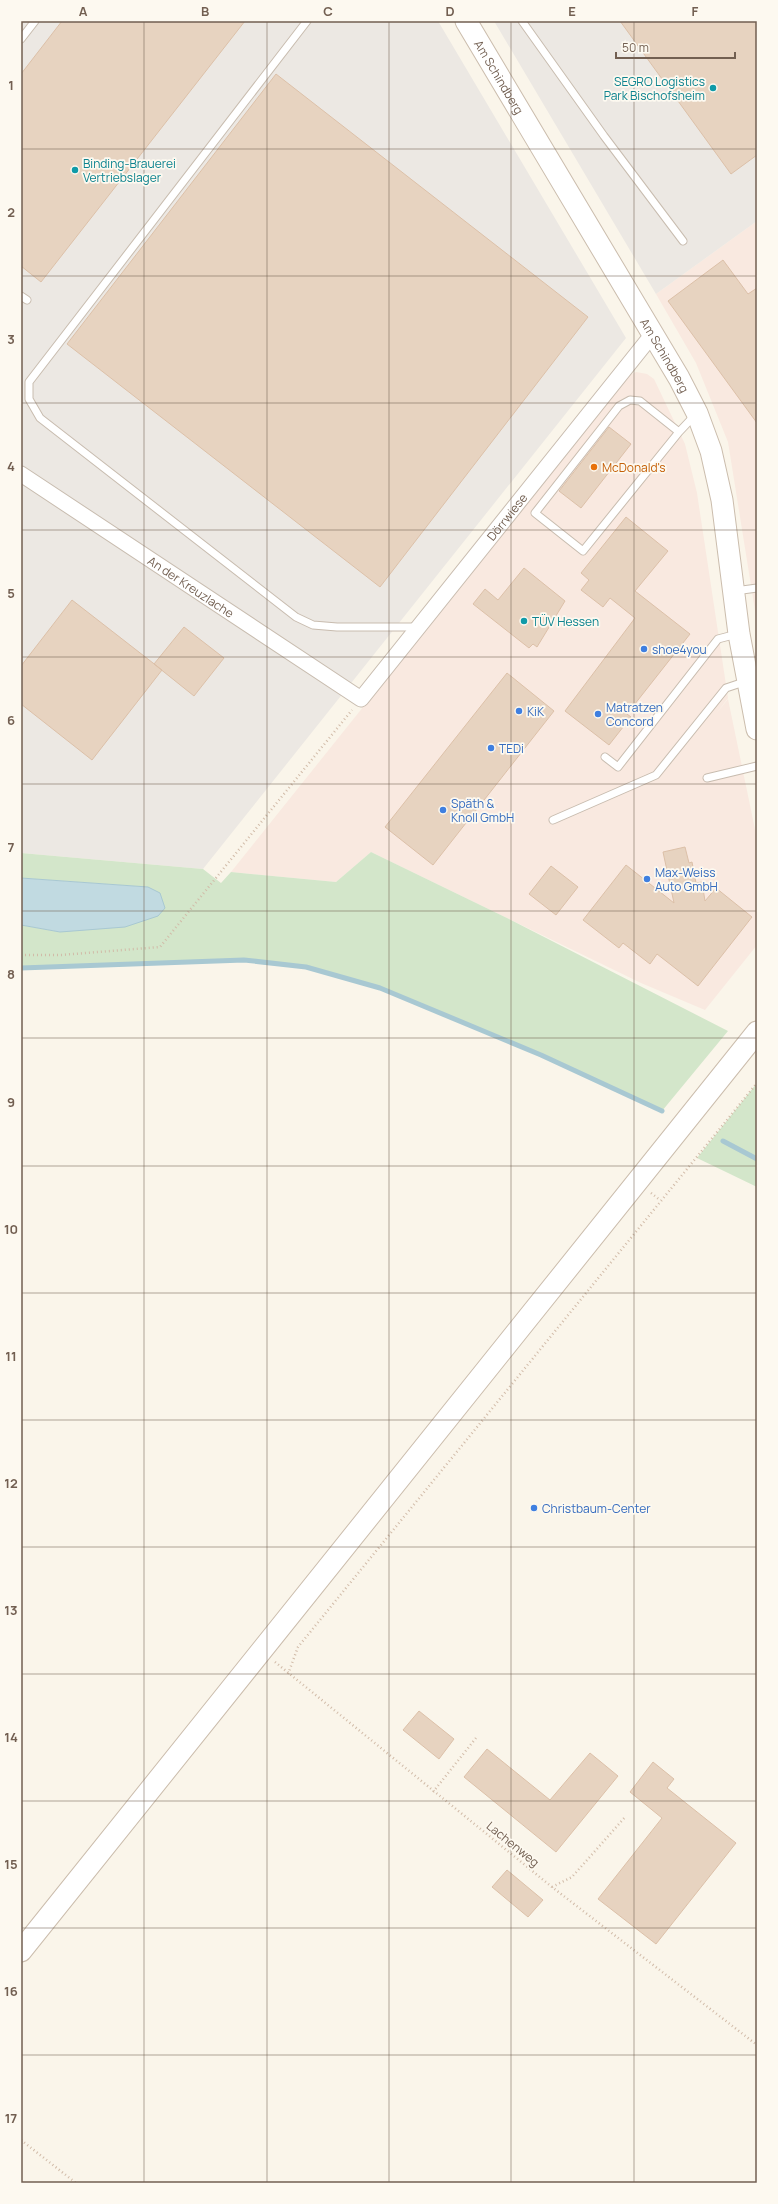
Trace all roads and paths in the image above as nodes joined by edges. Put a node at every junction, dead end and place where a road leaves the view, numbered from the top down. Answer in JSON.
{"nodes":[{"id":1,"x":35,"y":21,"type":"edge"},
{"id":2,"x":306,"y":21,"type":"edge"},
{"id":3,"x":466,"y":21,"type":"edge"},
{"id":4,"x":522,"y":21,"type":"edge"},
{"id":5,"x":21,"y":39,"type":"edge"},
{"id":6,"x":683,"y":241,"type":"dead end"},
{"id":7,"x":652,"y":335,"type":"junction"},
{"id":8,"x":697,"y":413,"type":"junction"},
{"id":9,"x":679,"y":432,"type":"junction"},
{"id":10,"x":21,"y":474,"type":"edge"},
{"id":11,"x":757,"y":588,"type":"edge"},
{"id":12,"x":733,"y":591,"type":"junction"},
{"id":13,"x":419,"y":627,"type":"junction"},
{"id":14,"x":739,"y":634,"type":"junction"},
{"id":15,"x":748,"y":681,"type":"junction"},
{"id":16,"x":361,"y":699,"type":"junction"},
{"id":17,"x":756,"y":718,"type":"edge"},
{"id":18,"x":605,"y":757,"type":"dead end"},
{"id":19,"x":757,"y":766,"type":"edge"},
{"id":20,"x":707,"y":778,"type":"dead end"},
{"id":21,"x":554,"y":820,"type":"dead end"},
{"id":22,"x":21,"y":955,"type":"edge"},
{"id":23,"x":757,"y":1032,"type":"edge"},
{"id":24,"x":757,"y":1083,"type":"edge"},
{"id":25,"x":263,"y":1650,"type":"junction"},
{"id":26,"x":288,"y":1674,"type":"junction"},
{"id":27,"x":476,"y":1738,"type":"dead end"},
{"id":28,"x":433,"y":1792,"type":"junction"},
{"id":29,"x":626,"y":1816,"type":"dead end"},
{"id":30,"x":552,"y":1888,"type":"junction"},
{"id":31,"x":21,"y":1951,"type":"edge"},
{"id":32,"x":757,"y":2045,"type":"edge"},
{"id":33,"x":21,"y":2140,"type":"edge"},
{"id":34,"x":76,"y":2183,"type":"edge"}],
"edges":[{"from":1,"to":5,"type":"lane"},
{"from":2,"to":13,"type":"lane"},
{"from":3,"to":7,"type":"main road","name":"Am Schindberg"},
{"from":4,"to":6,"type":"lane"},
{"from":7,"to":8,"type":"main road","name":"Am Schindberg"},
{"from":7,"to":13,"type":"street","name":"Dörrwiese"},
{"from":8,"to":9,"type":"lane"},
{"from":8,"to":12,"type":"main road","name":"Am Schindberg"},
{"from":9,"to":9,"type":"lane"},
{"from":10,"to":16,"type":"street","name":"An der Kreuzlache"},
{"from":11,"to":12,"type":"lane"},
{"from":12,"to":14,"type":"main road","name":"Am Schindberg"},
{"from":13,"to":16,"type":"street","name":"Dörrwiese"},
{"from":14,"to":15,"type":"main road","name":"Am Schindberg"},
{"from":14,"to":18,"type":"lane"},
{"from":15,"to":17,"type":"main road","name":"Am Schindberg"},
{"from":15,"to":21,"type":"lane"},
{"from":16,"to":22,"type":"path"},
{"from":19,"to":20,"type":"lane"},
{"from":23,"to":25,"type":"main road"},
{"from":24,"to":26,"type":"path"},
{"from":25,"to":26,"type":"path","name":"Lachenweg"},
{"from":25,"to":31,"type":"main road"},
{"from":26,"to":28,"type":"path","name":"Lachenweg"},
{"from":27,"to":28,"type":"path"},
{"from":28,"to":30,"type":"path","name":"Lachenweg"},
{"from":29,"to":30,"type":"path"},
{"from":30,"to":32,"type":"path","name":"Lachenweg"},
{"from":33,"to":34,"type":"path"}]}
